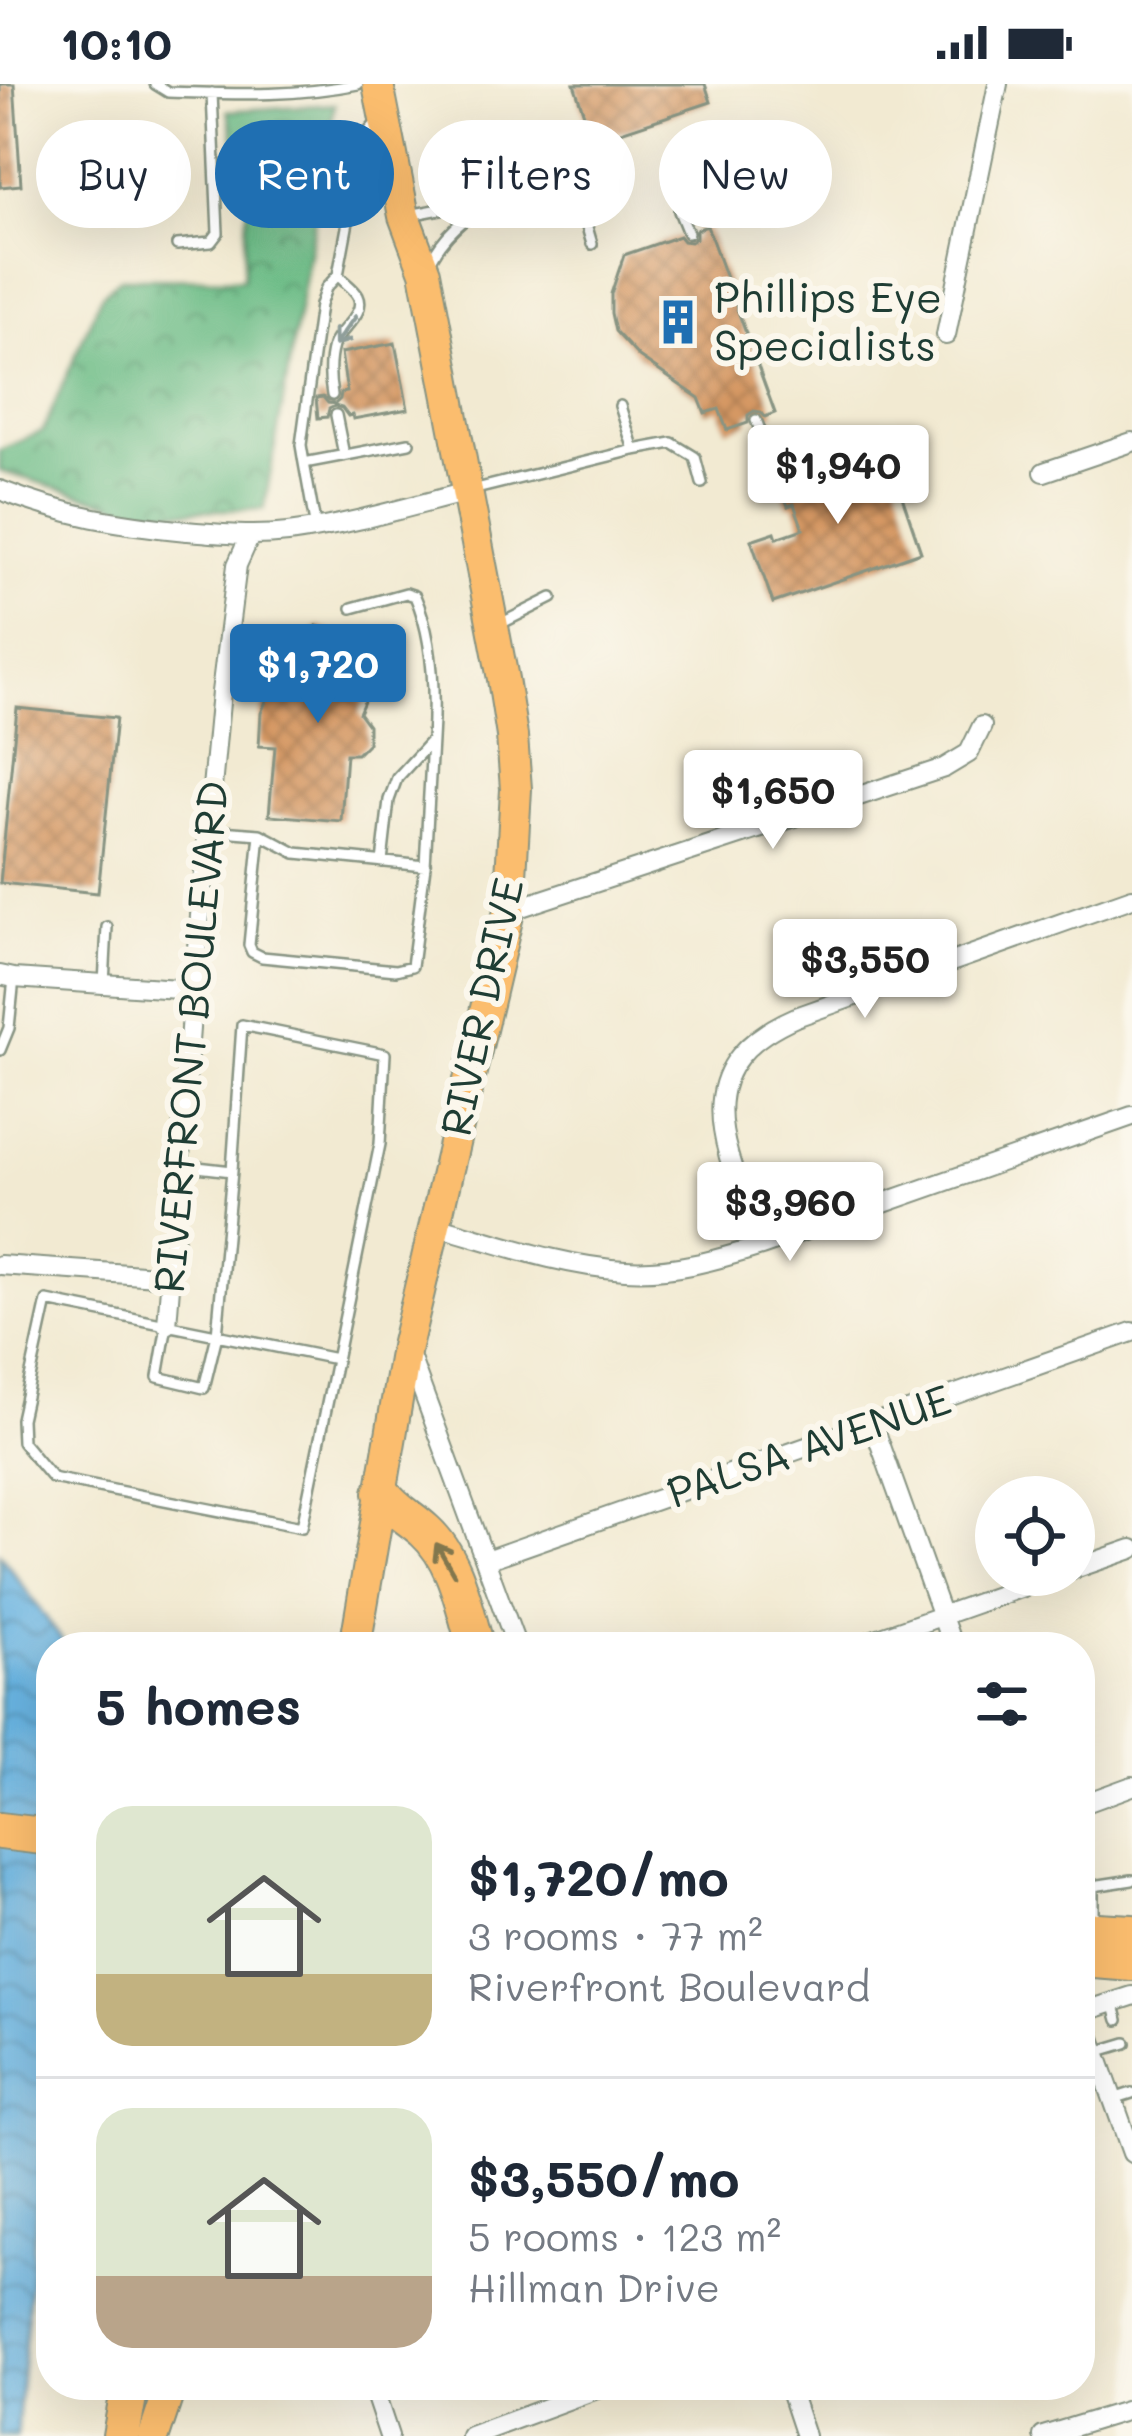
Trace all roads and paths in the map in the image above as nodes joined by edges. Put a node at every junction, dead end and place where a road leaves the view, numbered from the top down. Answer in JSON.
{"nodes":[{"id":1,"x":155,"y":84,"type":"edge"},
{"id":2,"x":358,"y":84,"type":"edge"},
{"id":3,"x":378,"y":84,"type":"edge"},
{"id":4,"x":998,"y":84,"type":"edge"},
{"id":5,"x":212,"y":93,"type":"junction"},
{"id":6,"x":384,"y":116,"type":"junction"},
{"id":7,"x":418,"y":213,"type":"edge"},
{"id":8,"x":404,"y":216,"type":"junction"},
{"id":9,"x":455,"y":228,"type":"edge"},
{"id":10,"x":587,"y":228,"type":"edge"},
{"id":11,"x":686,"y":228,"type":"edge"},
{"id":12,"x":688,"y":233,"type":"dead end"},
{"id":13,"x":592,"y":244,"type":"dead end"},
{"id":14,"x":177,"y":245,"type":"dead end"},
{"id":15,"x":425,"y":272,"type":"junction"},
{"id":16,"x":338,"y":275,"type":"junction"},
{"id":17,"x":946,"y":335,"type":"dead end"},
{"id":18,"x":332,"y":395,"type":"dead end"},
{"id":19,"x":620,"y":406,"type":"dead end"},
{"id":20,"x":336,"y":415,"type":"dead end"},
{"id":21,"x":756,"y":420,"type":"dead end"},
{"id":22,"x":1132,"y":442,"type":"edge"},
{"id":23,"x":409,"y":443,"type":"dead end"},
{"id":24,"x":634,"y":450,"type":"junction"},
{"id":25,"x":344,"y":455,"type":"junction"},
{"id":26,"x":771,"y":458,"type":"dead end"},
{"id":27,"x":304,"y":463,"type":"junction"},
{"id":28,"x":1044,"y":472,"type":"dead end"},
{"id":29,"x":703,"y":483,"type":"dead end"},
{"id":30,"x":0,"y":490,"type":"edge"},
{"id":31,"x":466,"y":492,"type":"junction"},
{"id":32,"x":316,"y":529,"type":"junction"},
{"id":33,"x":250,"y":536,"type":"junction"},
{"id":34,"x":552,"y":598,"type":"dead end"},
{"id":35,"x":352,"y":608,"type":"dead end"},
{"id":36,"x":493,"y":627,"type":"junction"},
{"id":37,"x":982,"y":726,"type":"dead end"},
{"id":38,"x":432,"y":740,"type":"junction"},
{"id":39,"x":208,"y":830,"type":"junction"},
{"id":40,"x":260,"y":834,"type":"junction"},
{"id":41,"x":382,"y":862,"type":"junction"},
{"id":42,"x":425,"y":866,"type":"junction"},
{"id":43,"x":1132,"y":898,"type":"edge"},
{"id":44,"x":508,"y":910,"type":"junction"},
{"id":45,"x":107,"y":928,"type":"dead end"},
{"id":46,"x":7,"y":976,"type":"edge"},
{"id":47,"x":104,"y":984,"type":"junction"},
{"id":48,"x":194,"y":990,"type":"junction"},
{"id":49,"x":0,"y":1049,"type":"edge"},
{"id":50,"x":1132,"y":1116,"type":"edge"},
{"id":51,"x":180,"y":1166,"type":"junction"},
{"id":52,"x":232,"y":1171,"type":"junction"},
{"id":53,"x":436,"y":1226,"type":"junction"},
{"id":54,"x":760,"y":1246,"type":"junction"},
{"id":55,"x":0,"y":1265,"type":"edge"},
{"id":56,"x":171,"y":1277,"type":"junction"},
{"id":57,"x":167,"y":1325,"type":"junction"},
{"id":58,"x":1132,"y":1332,"type":"edge"},
{"id":59,"x":217,"y":1335,"type":"junction"},
{"id":60,"x":406,"y":1347,"type":"junction"},
{"id":61,"x":336,"y":1359,"type":"junction"},
{"id":62,"x":873,"y":1424,"type":"junction"},
{"id":63,"x":382,"y":1492,"type":"junction"},
{"id":64,"x":1132,"y":1549,"type":"edge"},
{"id":65,"x":486,"y":1560,"type":"junction"},
{"id":66,"x":1095,"y":1562,"type":"edge"},
{"id":67,"x":998,"y":1596,"type":"edge"},
{"id":68,"x":942,"y":1616,"type":"junction"},
{"id":69,"x":358,"y":1632,"type":"edge"},
{"id":70,"x":472,"y":1632,"type":"edge"},
{"id":71,"x":512,"y":1632,"type":"edge"},
{"id":72,"x":896,"y":1632,"type":"edge"},
{"id":73,"x":948,"y":1632,"type":"edge"},
{"id":74,"x":1132,"y":1786,"type":"edge"},
{"id":75,"x":1095,"y":1799,"type":"edge"},
{"id":76,"x":36,"y":1817,"type":"edge"},
{"id":77,"x":4,"y":1824,"type":"edge"},
{"id":78,"x":36,"y":1834,"type":"edge"},
{"id":79,"x":36,"y":1840,"type":"edge"},
{"id":80,"x":1132,"y":1880,"type":"edge"},
{"id":81,"x":1095,"y":1886,"type":"edge"},
{"id":82,"x":1132,"y":1933,"type":"edge"},
{"id":83,"x":1095,"y":1938,"type":"edge"},
{"id":84,"x":1095,"y":1945,"type":"edge"},
{"id":85,"x":1132,"y":1962,"type":"edge"},
{"id":86,"x":1126,"y":2043,"type":"dead end"},
{"id":87,"x":1096,"y":2052,"type":"joint"},
{"id":88,"x":1122,"y":2096,"type":"edge"},
{"id":89,"x":1132,"y":2153,"type":"edge"},
{"id":90,"x":128,"y":2400,"type":"edge"},
{"id":91,"x":166,"y":2400,"type":"edge"},
{"id":92,"x":377,"y":2400,"type":"edge"},
{"id":93,"x":567,"y":2400,"type":"edge"},
{"id":94,"x":793,"y":2400,"type":"edge"},
{"id":95,"x":1132,"y":2409,"type":"edge"},
{"id":96,"x":122,"y":2436,"type":"edge"},
{"id":97,"x":154,"y":2436,"type":"edge"},
{"id":98,"x":389,"y":2436,"type":"edge"},
{"id":99,"x":470,"y":2436,"type":"edge"},
{"id":100,"x":805,"y":2436,"type":"edge"},
{"id":101,"x":1042,"y":2436,"type":"edge"}],
"edges":[{"from":1,"to":5,"type":"lane"},
{"from":2,"to":5,"type":"lane"},
{"from":3,"to":6,"type":"main road","name":"RIVER DRIVE"},
{"from":4,"to":17,"type":"street"},
{"from":5,"to":14,"type":"lane"},
{"from":6,"to":8,"type":"main road","name":"RIVER DRIVE"},
{"from":6,"to":16,"type":"lane"},
{"from":7,"to":8,"type":"lane"},
{"from":8,"to":15,"type":"main road","name":"RIVER DRIVE"},
{"from":9,"to":15,"type":"lane"},
{"from":10,"to":13,"type":"lane"},
{"from":11,"to":12,"type":"lane"},
{"from":15,"to":31,"type":"main road","name":"RIVER DRIVE"},
{"from":16,"to":18,"type":"lane","one_way":true},
{"from":16,"to":27,"type":"lane"},
{"from":19,"to":24,"type":"lane"},
{"from":20,"to":25,"type":"lane"},
{"from":21,"to":26,"type":"lane"},
{"from":22,"to":28,"type":"street"},
{"from":23,"to":25,"type":"lane"},
{"from":24,"to":29,"type":"lane"},
{"from":24,"to":31,"type":"lane"},
{"from":25,"to":27,"type":"lane"},
{"from":27,"to":32,"type":"lane"},
{"from":30,"to":33,"type":"street"},
{"from":31,"to":32,"type":"street"},
{"from":31,"to":36,"type":"main road","name":"RIVER DRIVE"},
{"from":32,"to":33,"type":"street"},
{"from":33,"to":39,"type":"street","name":"RIVERFRONT BOULEVARD"},
{"from":34,"to":36,"type":"lane"},
{"from":35,"to":38,"type":"lane"},
{"from":36,"to":44,"type":"main road","name":"RIVER DRIVE"},
{"from":37,"to":44,"type":"street"},
{"from":38,"to":41,"type":"lane"},
{"from":38,"to":42,"type":"lane"},
{"from":39,"to":40,"type":"lane"},
{"from":39,"to":48,"type":"street","name":"RIVERFRONT BOULEVARD"},
{"from":40,"to":41,"type":"lane"},
{"from":40,"to":42,"type":"lane"},
{"from":41,"to":42,"type":"lane"},
{"from":43,"to":54,"type":"street"},
{"from":44,"to":53,"type":"main road","name":"RIVER DRIVE"},
{"from":45,"to":47,"type":"lane"},
{"from":46,"to":47,"type":"street"},
{"from":46,"to":49,"type":"lane"},
{"from":47,"to":48,"type":"street"},
{"from":48,"to":51,"type":"street","name":"RIVERFRONT BOULEVARD"},
{"from":50,"to":54,"type":"street"},
{"from":51,"to":52,"type":"lane"},
{"from":51,"to":56,"type":"street","name":"RIVERFRONT BOULEVARD"},
{"from":52,"to":59,"type":"lane"},
{"from":52,"to":61,"type":"lane"},
{"from":53,"to":54,"type":"street"},
{"from":53,"to":60,"type":"main road","name":"RIVER DRIVE"},
{"from":55,"to":56,"type":"street"},
{"from":56,"to":57,"type":"street","name":"RIVERFRONT BOULEVARD"},
{"from":57,"to":59,"type":"lane"},
{"from":57,"to":59,"type":"lane"},
{"from":57,"to":61,"type":"lane"},
{"from":58,"to":62,"type":"street","name":"PALSA AVENUE"},
{"from":59,"to":61,"type":"lane"},
{"from":60,"to":63,"type":"main road","name":"RIVER DRIVE"},
{"from":60,"to":65,"type":"street"},
{"from":62,"to":65,"type":"street","name":"PALSA AVENUE"},
{"from":62,"to":68,"type":"street"},
{"from":63,"to":69,"type":"main road","name":"RIVER DRIVE"},
{"from":70,"to":63,"type":"highway","one_way":true},
{"from":64,"to":66,"type":"street"},
{"from":65,"to":71,"type":"street"},
{"from":67,"to":68,"type":"street"},
{"from":68,"to":72,"type":"street"},
{"from":68,"to":73,"type":"street"},
{"from":74,"to":75,"type":"street"},
{"from":76,"to":77,"type":"highway"},
{"from":77,"to":78,"type":"highway"},
{"from":77,"to":79,"type":"highway"},
{"from":80,"to":81,"type":"lane"},
{"from":82,"to":83,"type":"highway"},
{"from":84,"to":85,"type":"highway"},
{"from":86,"to":87,"type":"lane"},
{"from":87,"to":88,"type":"street"},
{"from":88,"to":89,"type":"street"},
{"from":90,"to":96,"type":"highway"},
{"from":91,"to":97,"type":"main road"},
{"from":92,"to":98,"type":"street"},
{"from":93,"to":99,"type":"street"},
{"from":94,"to":100,"type":"street"},
{"from":95,"to":101,"type":"street"}]}
